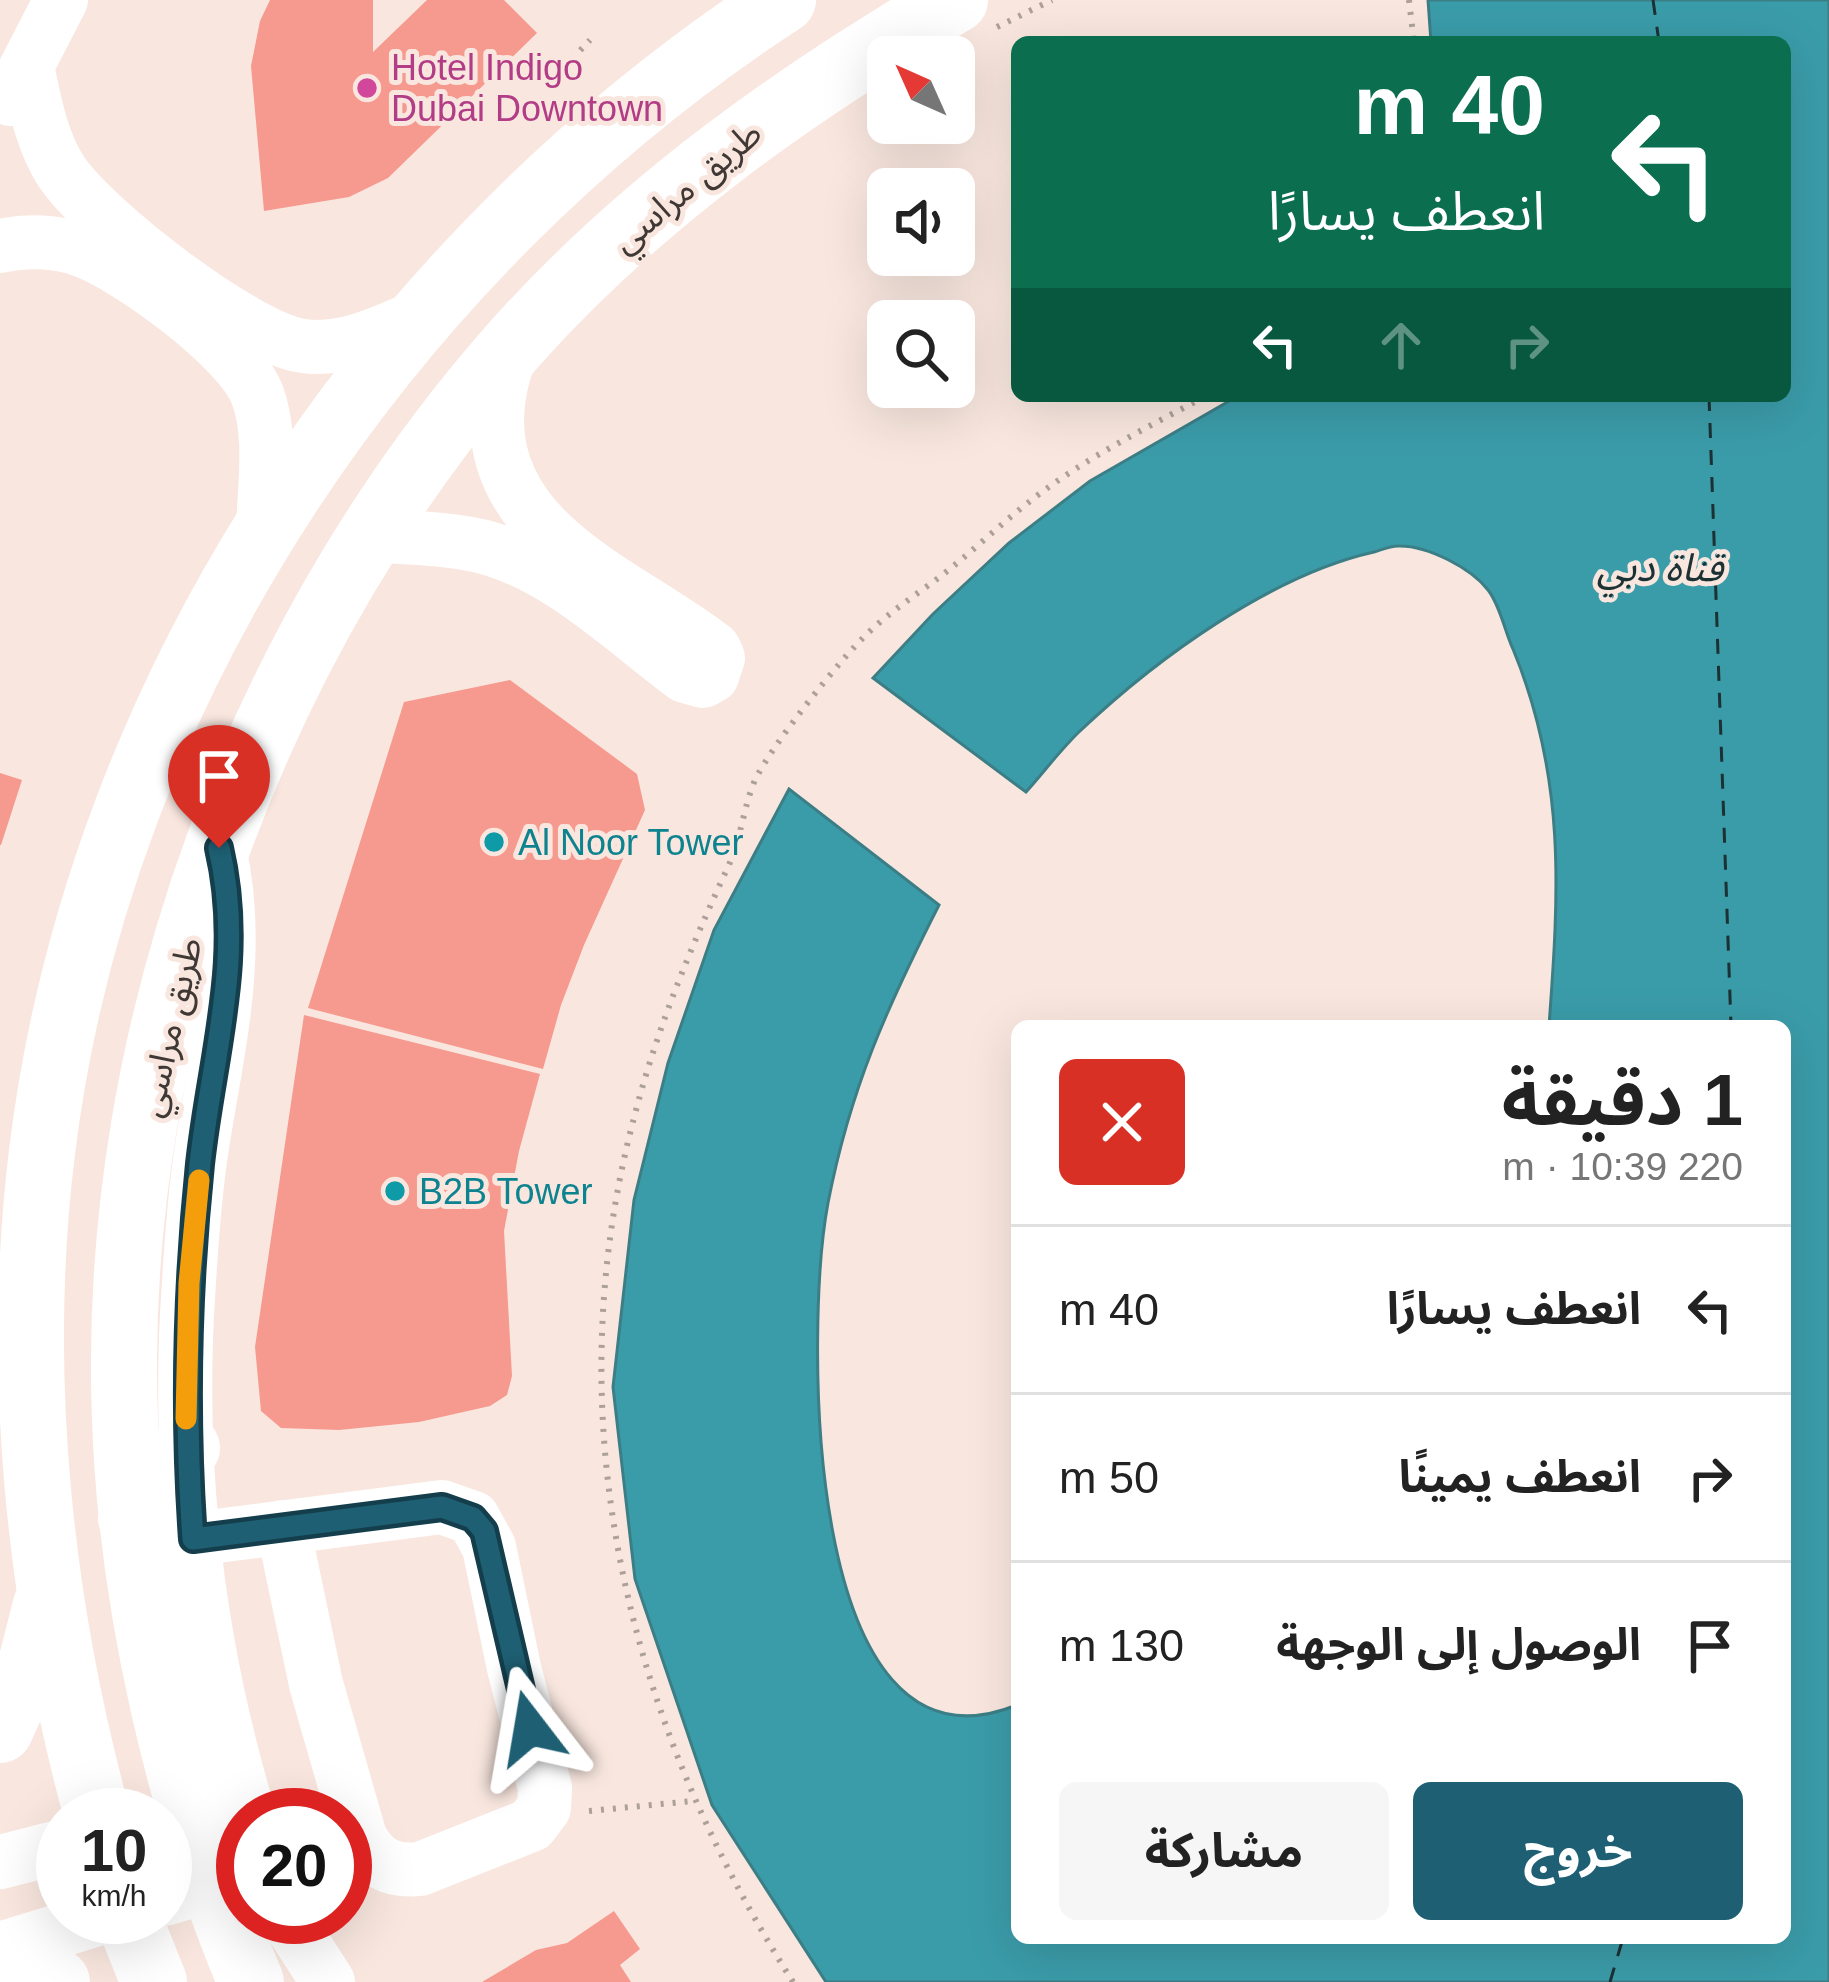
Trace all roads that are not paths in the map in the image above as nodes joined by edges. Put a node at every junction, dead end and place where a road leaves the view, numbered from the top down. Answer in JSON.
{"nodes":[{"id":1,"x":61,"y":0,"type":"edge"},
{"id":2,"x":784,"y":0,"type":"edge"},
{"id":3,"x":955,"y":0,"type":"edge"},
{"id":4,"x":27,"y":67,"type":"junction"},
{"id":5,"x":0,"y":118,"type":"edge"},
{"id":6,"x":0,"y":246,"type":"edge"},
{"id":7,"x":425,"y":314,"type":"junction"},
{"id":8,"x":520,"y":338,"type":"junction"},
{"id":9,"x":263,"y":532,"type":"junction"},
{"id":10,"x":373,"y":535,"type":"junction"},
{"id":11,"x":219,"y":848,"type":"junction"},
{"id":12,"x":187,"y":1448,"type":"junction"},
{"id":13,"x":131,"y":1518,"type":"junction"},
{"id":14,"x":283,"y":1527,"type":"junction"},
{"id":15,"x":193,"y":1539,"type":"junction"},
{"id":16,"x":49,"y":1578,"type":"junction"},
{"id":17,"x":0,"y":1730,"type":"edge"},
{"id":18,"x":90,"y":1788,"type":"edge"},
{"id":19,"x":202,"y":1815,"type":"edge"},
{"id":20,"x":36,"y":1853,"type":"edge"},
{"id":21,"x":0,"y":1862,"type":"edge"},
{"id":22,"x":192,"y":1879,"type":"edge"},
{"id":23,"x":192,"y":1895,"type":"edge"},
{"id":24,"x":36,"y":1938,"type":"edge"},
{"id":25,"x":139,"y":1944,"type":"edge"},
{"id":26,"x":303,"y":1944,"type":"edge"},
{"id":27,"x":0,"y":1949,"type":"edge"},
{"id":28,"x":0,"y":1961,"type":"edge"},
{"id":29,"x":57,"y":1982,"type":"edge"},
{"id":30,"x":154,"y":1982,"type":"edge"},
{"id":31,"x":251,"y":1982,"type":"edge"},
{"id":32,"x":328,"y":1982,"type":"edge"}],
"edges":[{"from":1,"to":4,"type":"street"},
{"from":2,"to":7,"type":"main road"},
{"from":3,"to":8,"type":"main road","name":"طريق مراسي"},
{"from":4,"to":5,"type":"street"},
{"from":4,"to":7,"type":"street"},
{"from":6,"to":9,"type":"street"},
{"from":7,"to":9,"type":"main road"},
{"from":8,"to":10,"type":"main road","name":"طريق مراسي"},
{"from":8,"to":10,"type":"street"},
{"from":9,"to":16,"type":"main road"},
{"from":10,"to":11,"type":"main road","name":"طريق مراسي"},
{"from":11,"to":12,"type":"street"},
{"from":11,"to":13,"type":"main road","name":"طريق مراسي"},
{"from":12,"to":13,"type":"main road"},
{"from":12,"to":15,"type":"street"},
{"from":13,"to":19,"type":"main road","name":"طريق مراسي"},
{"from":14,"to":14,"type":"street"},
{"from":14,"to":15,"type":"street"},
{"from":15,"to":19,"type":"street"},
{"from":16,"to":17,"type":"main road"},
{"from":16,"to":18,"type":"main road"},
{"from":19,"to":22,"type":"main road","name":"طريق مراسي"},
{"from":20,"to":21,"type":"street"},
{"from":23,"to":31,"type":"main road","name":"طريق مراسي"},
{"from":24,"to":27,"type":"street"},
{"from":25,"to":30,"type":"main road"},
{"from":26,"to":32,"type":"street"},
{"from":28,"to":29,"type":"main road"}]}
